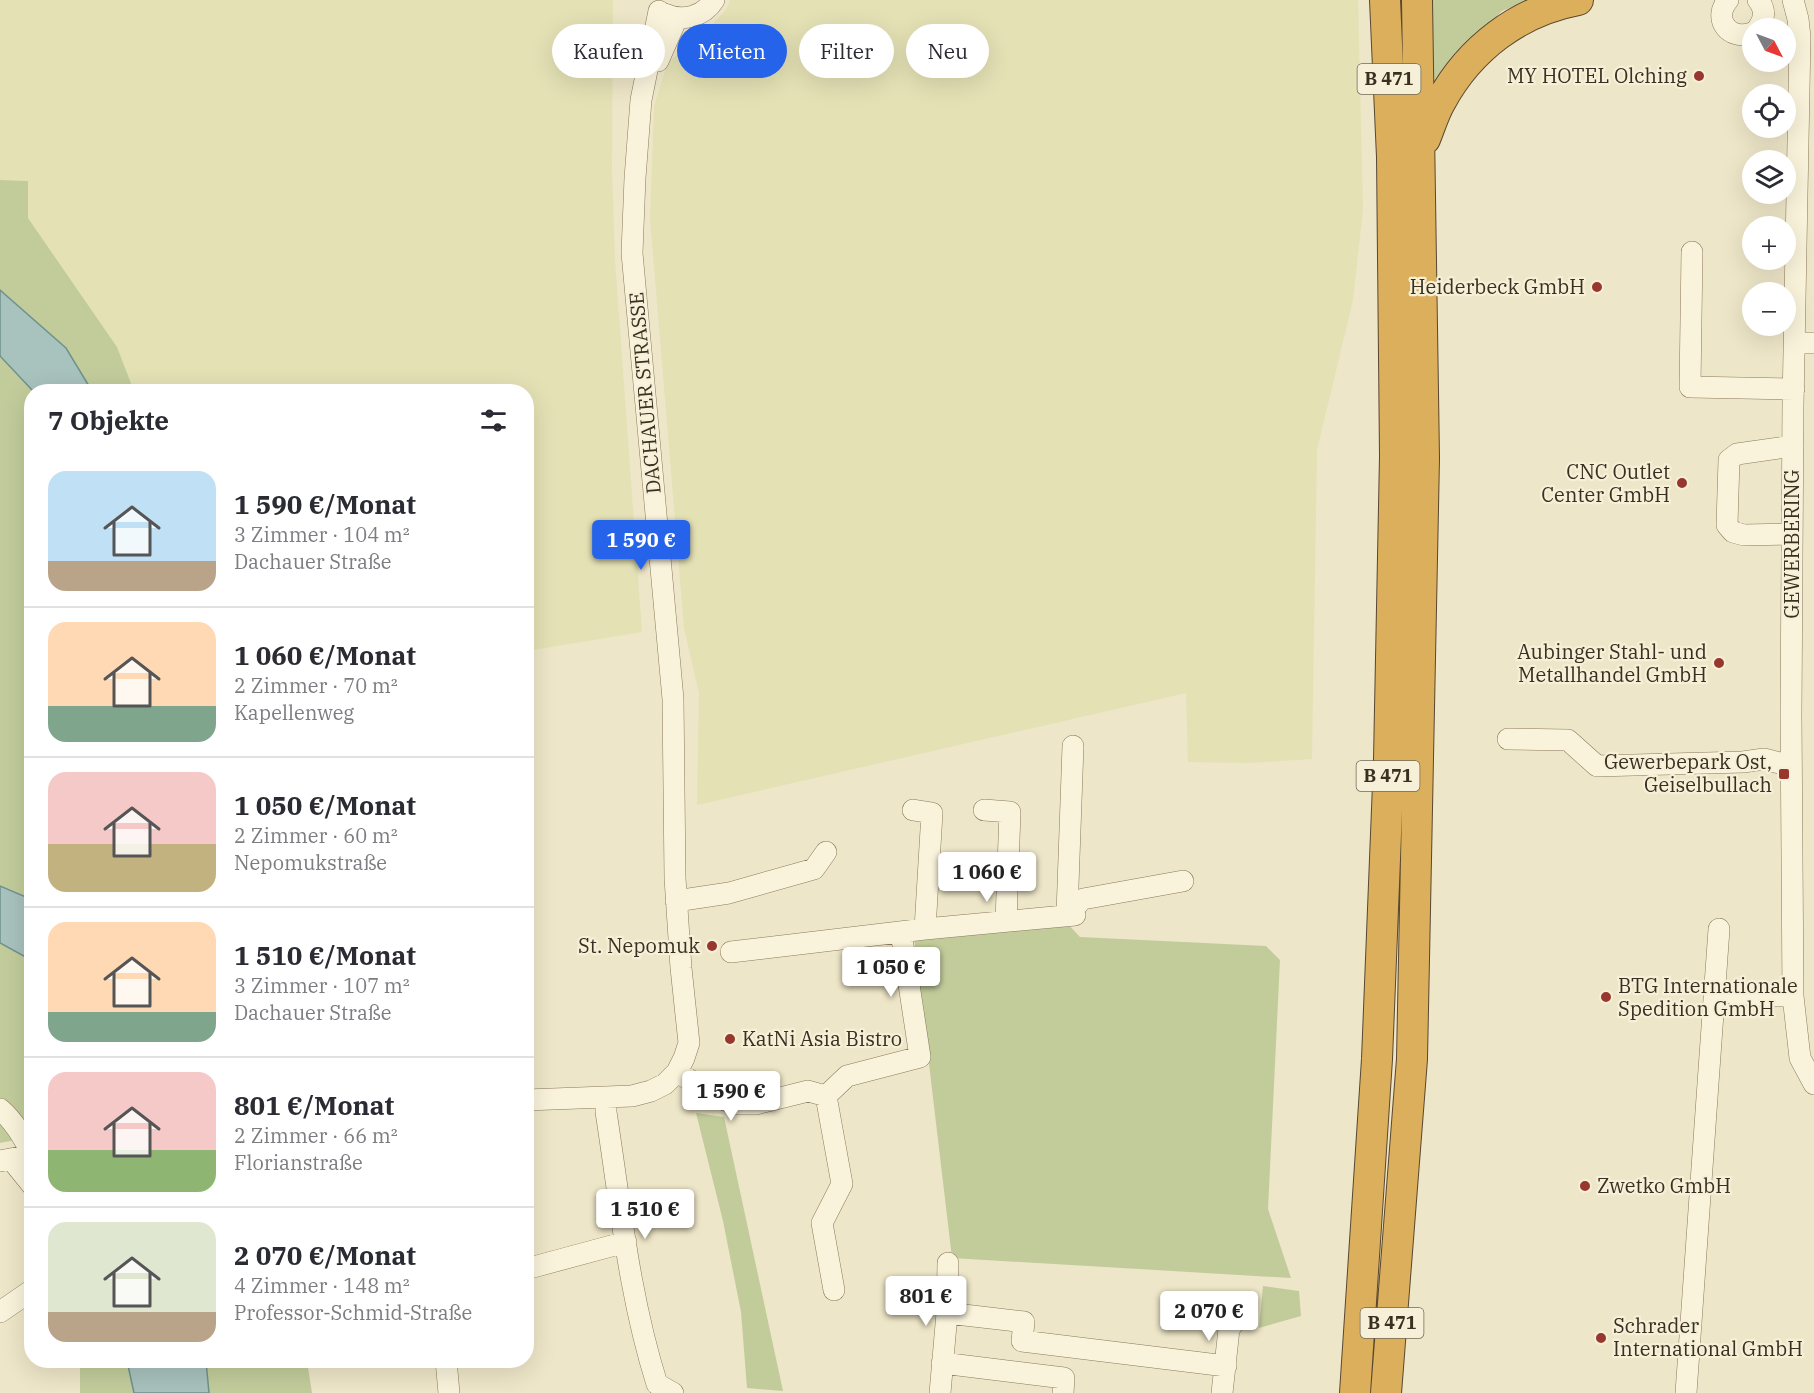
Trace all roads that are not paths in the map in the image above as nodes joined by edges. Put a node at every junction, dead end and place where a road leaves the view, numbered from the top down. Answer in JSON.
{"nodes":[{"id":1,"x":714,"y":0,"type":"edge"},
{"id":2,"x":1385,"y":0,"type":"edge"},
{"id":3,"x":1417,"y":0,"type":"edge"},
{"id":4,"x":1578,"y":0,"type":"edge"},
{"id":5,"x":1728,"y":0,"type":"edge"},
{"id":6,"x":1758,"y":0,"type":"edge"},
{"id":7,"x":662,"y":10,"type":"edge"},
{"id":8,"x":1802,"y":12,"type":"edge"},
{"id":9,"x":1763,"y":18,"type":"edge"},
{"id":10,"x":1742,"y":35,"type":"edge"},
{"id":11,"x":1806,"y":53,"type":"edge"},
{"id":12,"x":1805,"y":148,"type":"edge"},
{"id":13,"x":1420,"y":151,"type":"junction"},
{"id":14,"x":1692,"y":252,"type":"dead end"},
{"id":15,"x":1805,"y":343,"type":"edge"},
{"id":16,"x":1794,"y":389,"type":"junction"},
{"id":17,"x":1793,"y":446,"type":"junction"},
{"id":18,"x":1792,"y":534,"type":"junction"},
{"id":19,"x":1508,"y":739,"type":"dead end"},
{"id":20,"x":1073,"y":746,"type":"dead end"},
{"id":21,"x":1791,"y":766,"type":"junction"},
{"id":22,"x":913,"y":810,"type":"dead end"},
{"id":23,"x":984,"y":810,"type":"dead end"},
{"id":24,"x":826,"y":852,"type":"dead end"},
{"id":25,"x":1183,"y":881,"type":"dead end"},
{"id":26,"x":676,"y":901,"type":"junction"},
{"id":27,"x":1071,"y":915,"type":"junction"},
{"id":28,"x":1006,"y":921,"type":"junction"},
{"id":29,"x":925,"y":929,"type":"junction"},
{"id":30,"x":1719,"y":929,"type":"dead end"},
{"id":31,"x":901,"y":932,"type":"junction"},
{"id":32,"x":730,"y":952,"type":"dead end"},
{"id":33,"x":1714,"y":991,"type":"junction"},
{"id":34,"x":1793,"y":996,"type":"junction"},
{"id":35,"x":676,"y":1072,"type":"junction"},
{"id":36,"x":1814,"y":1084,"type":"edge"},
{"id":37,"x":826,"y":1096,"type":"junction"},
{"id":38,"x":606,"y":1097,"type":"junction"},
{"id":39,"x":534,"y":1100,"type":"edge"},
{"id":40,"x":0,"y":1109,"type":"edge"},
{"id":41,"x":24,"y":1140,"type":"edge"},
{"id":42,"x":24,"y":1146,"type":"edge"},
{"id":43,"x":14,"y":1158,"type":"edge"},
{"id":44,"x":24,"y":1173,"type":"edge"},
{"id":45,"x":626,"y":1242,"type":"junction"},
{"id":46,"x":948,"y":1263,"type":"dead end"},
{"id":47,"x":534,"y":1267,"type":"edge"},
{"id":48,"x":834,"y":1290,"type":"dead end"},
{"id":49,"x":24,"y":1296,"type":"edge"},
{"id":50,"x":1244,"y":1310,"type":"dead end"},
{"id":51,"x":0,"y":1312,"type":"edge"},
{"id":52,"x":947,"y":1313,"type":"junction"},
{"id":53,"x":942,"y":1363,"type":"junction"},
{"id":54,"x":1226,"y":1366,"type":"junction"},
{"id":55,"x":447,"y":1368,"type":"edge"},
{"id":56,"x":449,"y":1393,"type":"edge"},
{"id":57,"x":673,"y":1393,"type":"edge"},
{"id":58,"x":940,"y":1393,"type":"edge"},
{"id":59,"x":1063,"y":1393,"type":"edge"},
{"id":60,"x":1222,"y":1393,"type":"edge"},
{"id":61,"x":1355,"y":1393,"type":"edge"},
{"id":62,"x":1386,"y":1393,"type":"edge"},
{"id":63,"x":1686,"y":1393,"type":"edge"}],
"edges":[{"from":1,"to":7,"type":"street","name":"DACHAUER STRASSE"},
{"from":2,"to":61,"type":"highway","number":"B 471"},
{"from":3,"to":13,"type":"highway","number":"B 471"},
{"from":4,"to":13,"type":"highway"},
{"from":5,"to":10,"type":"street"},
{"from":6,"to":9,"type":"street"},
{"from":7,"to":26,"type":"street","name":"DACHAUER STRASSE"},
{"from":8,"to":11,"type":"street","name":"GEWERBERING"},
{"from":11,"to":12,"type":"street","name":"GEWERBERING"},
{"from":12,"to":15,"type":"street","name":"GEWERBERING"},
{"from":13,"to":62,"type":"highway","number":"B 471"},
{"from":14,"to":16,"type":"street"},
{"from":15,"to":16,"type":"street","name":"GEWERBERING"},
{"from":16,"to":17,"type":"street","name":"GEWERBERING"},
{"from":17,"to":18,"type":"street","name":"GEWERBERING"},
{"from":17,"to":18,"type":"street"},
{"from":18,"to":21,"type":"street","name":"GEWERBERING"},
{"from":19,"to":21,"type":"street"},
{"from":20,"to":27,"type":"street"},
{"from":21,"to":34,"type":"street","name":"GEWERBERING"},
{"from":22,"to":29,"type":"street"},
{"from":23,"to":28,"type":"street"},
{"from":24,"to":26,"type":"street"},
{"from":25,"to":27,"type":"street"},
{"from":26,"to":35,"type":"street","name":"DACHAUER STRASSE"},
{"from":27,"to":28,"type":"street"},
{"from":28,"to":29,"type":"street"},
{"from":29,"to":31,"type":"street"},
{"from":30,"to":33,"type":"street"},
{"from":31,"to":32,"type":"street"},
{"from":31,"to":37,"type":"street"},
{"from":33,"to":34,"type":"street"},
{"from":33,"to":63,"type":"street"},
{"from":34,"to":36,"type":"street","name":"GEWERBERING"},
{"from":35,"to":37,"type":"street"},
{"from":35,"to":38,"type":"street"},
{"from":37,"to":48,"type":"street"},
{"from":38,"to":39,"type":"street"},
{"from":38,"to":45,"type":"street"},
{"from":40,"to":41,"type":"street"},
{"from":42,"to":43,"type":"street"},
{"from":43,"to":44,"type":"street"},
{"from":45,"to":47,"type":"street"},
{"from":45,"to":57,"type":"street"},
{"from":46,"to":52,"type":"street"},
{"from":49,"to":51,"type":"street"},
{"from":50,"to":54,"type":"street"},
{"from":52,"to":53,"type":"street"},
{"from":52,"to":54,"type":"street"},
{"from":53,"to":58,"type":"street"},
{"from":53,"to":59,"type":"street"},
{"from":54,"to":60,"type":"street"},
{"from":55,"to":56,"type":"street"}]}
